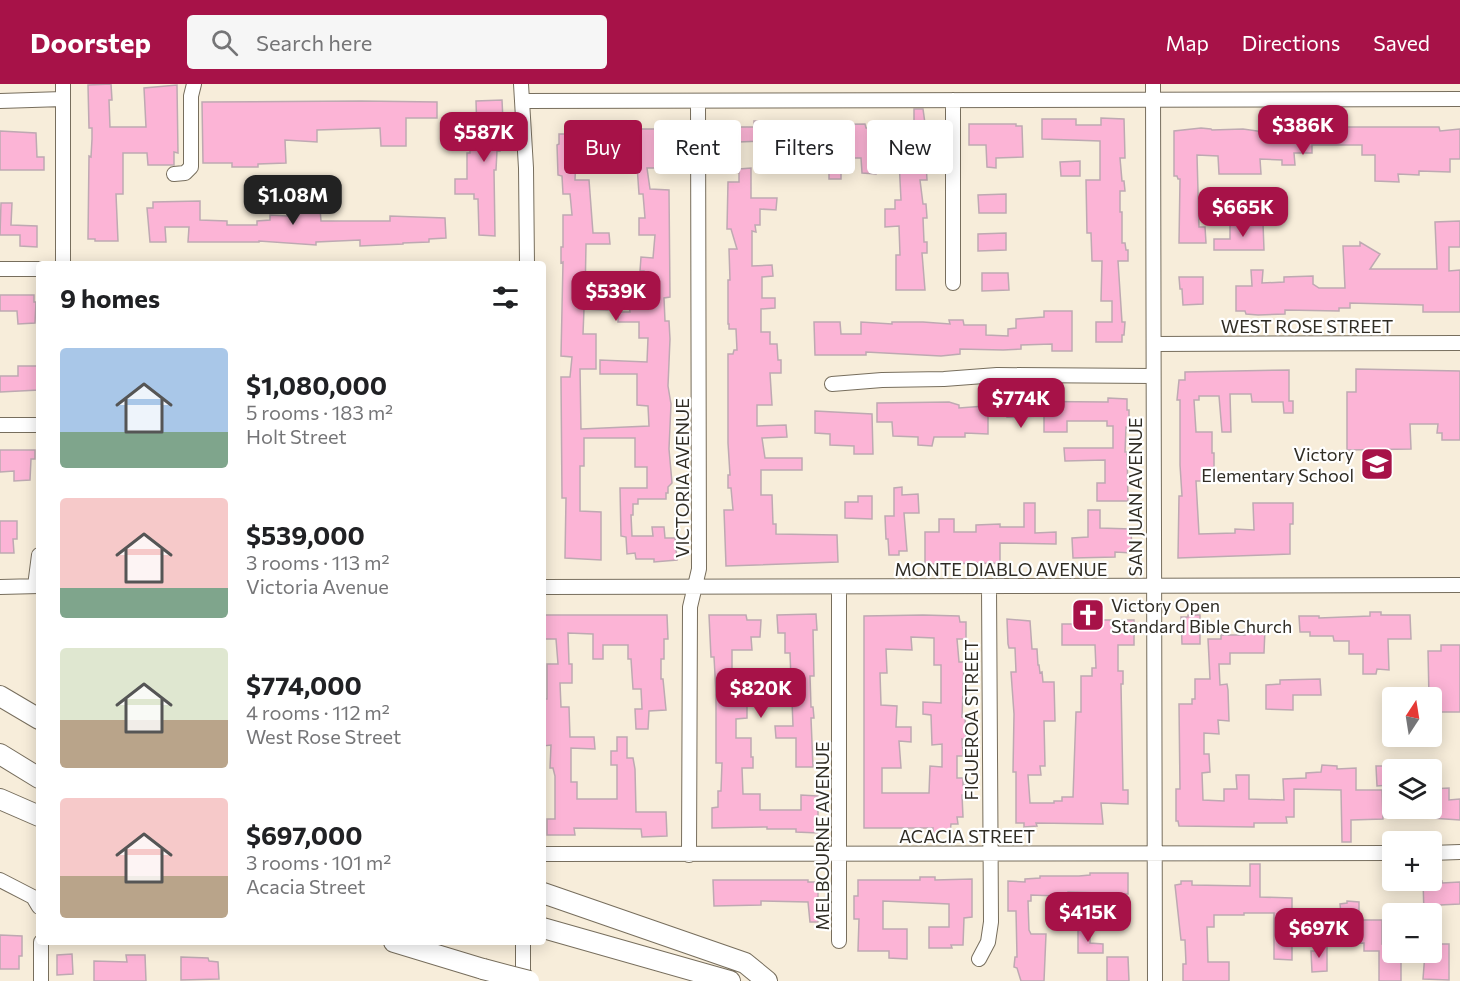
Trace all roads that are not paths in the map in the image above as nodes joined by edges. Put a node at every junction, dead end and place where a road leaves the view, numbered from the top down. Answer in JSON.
{"nodes":[{"id":1,"x":63,"y":84,"type":"edge"},
{"id":2,"x":194,"y":84,"type":"edge"},
{"id":3,"x":521,"y":84,"type":"edge"},
{"id":4,"x":1153,"y":84,"type":"edge"},
{"id":5,"x":63,"y":99,"type":"junction"},
{"id":6,"x":1460,"y":99,"type":"edge"},
{"id":7,"x":698,"y":100,"type":"junction"},
{"id":8,"x":952,"y":100,"type":"junction"},
{"id":9,"x":1154,"y":100,"type":"junction"},
{"id":10,"x":0,"y":101,"type":"edge"},
{"id":11,"x":522,"y":101,"type":"junction"},
{"id":12,"x":174,"y":174,"type":"dead end"},
{"id":13,"x":63,"y":261,"type":"edge"},
{"id":14,"x":527,"y":261,"type":"edge"},
{"id":15,"x":0,"y":269,"type":"edge"},
{"id":16,"x":36,"y":269,"type":"edge"},
{"id":17,"x":953,"y":283,"type":"dead end"},
{"id":18,"x":1460,"y":343,"type":"edge"},
{"id":19,"x":1154,"y":344,"type":"junction"},
{"id":20,"x":1153,"y":376,"type":"junction"},
{"id":21,"x":832,"y":384,"type":"dead end"},
{"id":22,"x":0,"y":425,"type":"edge"},
{"id":23,"x":36,"y":425,"type":"edge"},
{"id":24,"x":1460,"y":585,"type":"edge"},
{"id":25,"x":36,"y":586,"type":"edge"},
{"id":26,"x":0,"y":587,"type":"edge"},
{"id":27,"x":546,"y":587,"type":"edge"},
{"id":28,"x":839,"y":587,"type":"junction"},
{"id":29,"x":989,"y":587,"type":"junction"},
{"id":30,"x":1153,"y":587,"type":"junction"},
{"id":31,"x":695,"y":588,"type":"junction"},
{"id":32,"x":0,"y":696,"type":"edge"},
{"id":33,"x":36,"y":717,"type":"edge"},
{"id":34,"x":0,"y":754,"type":"edge"},
{"id":35,"x":36,"y":776,"type":"edge"},
{"id":36,"x":0,"y":799,"type":"edge"},
{"id":37,"x":36,"y":815,"type":"edge"},
{"id":38,"x":1460,"y":852,"type":"edge"},
{"id":39,"x":1382,"y":853,"type":"edge"},
{"id":40,"x":1442,"y":853,"type":"edge"},
{"id":41,"x":546,"y":854,"type":"edge"},
{"id":42,"x":840,"y":854,"type":"junction"},
{"id":43,"x":990,"y":854,"type":"junction"},
{"id":44,"x":1155,"y":854,"type":"junction"},
{"id":45,"x":689,"y":855,"type":"junction"},
{"id":46,"x":0,"y":880,"type":"edge"},
{"id":47,"x":547,"y":894,"type":"edge"},
{"id":48,"x":36,"y":902,"type":"edge"},
{"id":49,"x":548,"y":929,"type":"edge"},
{"id":50,"x":839,"y":941,"type":"dead end"},
{"id":51,"x":41,"y":945,"type":"edge"},
{"id":52,"x":404,"y":945,"type":"edge"},
{"id":53,"x":523,"y":945,"type":"edge"},
{"id":54,"x":979,"y":959,"type":"dead end"},
{"id":55,"x":41,"y":981,"type":"edge"},
{"id":56,"x":523,"y":981,"type":"edge"},
{"id":57,"x":529,"y":981,"type":"edge"},
{"id":58,"x":730,"y":981,"type":"edge"},
{"id":59,"x":767,"y":981,"type":"edge"},
{"id":60,"x":1155,"y":981,"type":"edge"}],
"edges":[{"from":1,"to":5,"type":"street"},
{"from":2,"to":12,"type":"street"},
{"from":3,"to":11,"type":"street"},
{"from":4,"to":9,"type":"street","name":"SAN JUAN AVENUE"},
{"from":5,"to":10,"type":"street"},
{"from":5,"to":13,"type":"street"},
{"from":6,"to":9,"type":"street"},
{"from":7,"to":8,"type":"street"},
{"from":7,"to":11,"type":"street"},
{"from":7,"to":31,"type":"street","name":"VICTORIA AVENUE"},
{"from":8,"to":9,"type":"street"},
{"from":8,"to":17,"type":"street"},
{"from":9,"to":19,"type":"street","name":"SAN JUAN AVENUE"},
{"from":11,"to":14,"type":"street"},
{"from":15,"to":16,"type":"street"},
{"from":18,"to":19,"type":"street","name":"WEST ROSE STREET"},
{"from":19,"to":20,"type":"street","name":"SAN JUAN AVENUE"},
{"from":20,"to":21,"type":"street"},
{"from":20,"to":30,"type":"street","name":"SAN JUAN AVENUE"},
{"from":22,"to":23,"type":"street"},
{"from":24,"to":30,"type":"street","name":"MONTE DIABLO AVENUE"},
{"from":25,"to":26,"type":"street"},
{"from":27,"to":31,"type":"street","name":"MONTE DIABLO AVENUE"},
{"from":28,"to":29,"type":"street","name":"MONTE DIABLO AVENUE"},
{"from":28,"to":31,"type":"street","name":"MONTE DIABLO AVENUE"},
{"from":28,"to":42,"type":"street","name":"MELBOURNE AVENUE"},
{"from":29,"to":30,"type":"street","name":"MONTE DIABLO AVENUE"},
{"from":29,"to":43,"type":"street","name":"FIGUEROA STREET"},
{"from":30,"to":44,"type":"street","name":"SAN JUAN AVENUE"},
{"from":31,"to":45,"type":"street","name":"VICTORIA AVENUE"},
{"from":32,"to":33,"type":"highway"},
{"from":34,"to":35,"type":"highway"},
{"from":36,"to":37,"type":"highway"},
{"from":38,"to":40,"type":"street"},
{"from":39,"to":44,"type":"street","name":"ACACIA STREET"},
{"from":41,"to":45,"type":"street","name":"ACACIA STREET"},
{"from":42,"to":43,"type":"street","name":"ACACIA STREET"},
{"from":42,"to":45,"type":"street","name":"ACACIA STREET"},
{"from":42,"to":50,"type":"street","name":"MELBOURNE AVENUE"},
{"from":43,"to":44,"type":"street","name":"ACACIA STREET"},
{"from":43,"to":54,"type":"street","name":"FIGUEROA STREET"},
{"from":44,"to":60,"type":"street","name":"SAN JUAN AVENUE"},
{"from":46,"to":48,"type":"street"},
{"from":47,"to":59,"type":"highway"},
{"from":49,"to":58,"type":"highway"},
{"from":51,"to":55,"type":"street"},
{"from":52,"to":57,"type":"highway","bridge":true},
{"from":53,"to":56,"type":"street"}]}
